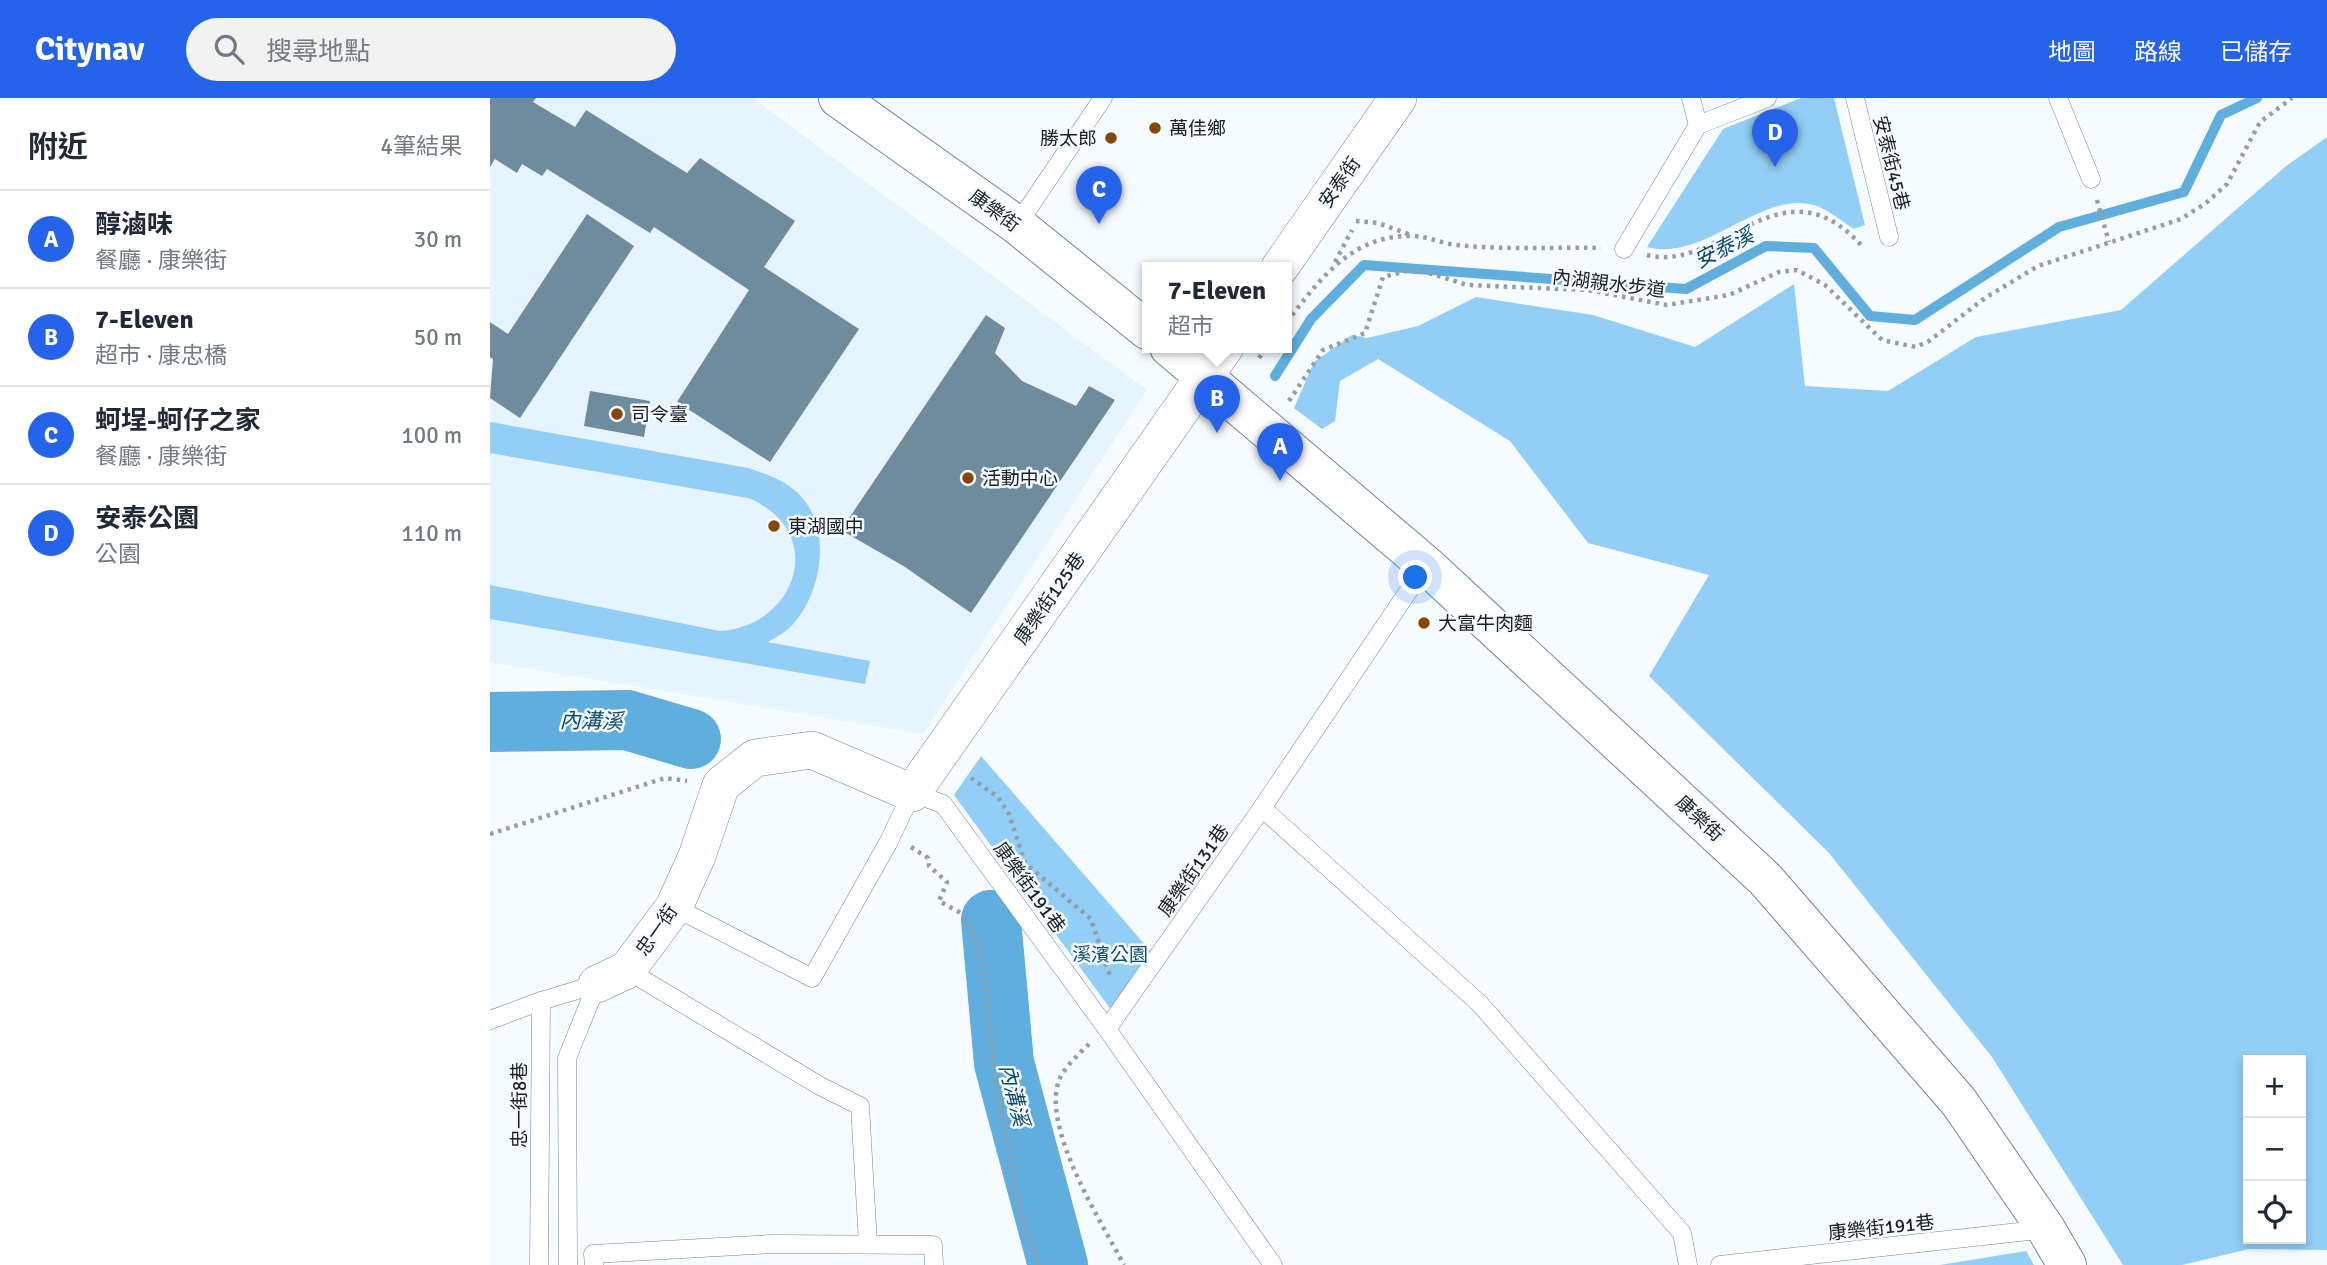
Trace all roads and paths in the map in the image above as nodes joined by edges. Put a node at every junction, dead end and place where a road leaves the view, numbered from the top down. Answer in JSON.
{"nodes":[{"id":1,"x":838,"y":98,"type":"edge"},
{"id":2,"x":1103,"y":98,"type":"edge"},
{"id":3,"x":1398,"y":98,"type":"edge"},
{"id":4,"x":1691,"y":98,"type":"edge"},
{"id":5,"x":1767,"y":98,"type":"edge"},
{"id":6,"x":1855,"y":98,"type":"edge"},
{"id":7,"x":2058,"y":98,"type":"edge"},
{"id":8,"x":2291,"y":98,"type":"edge"},
{"id":9,"x":1698,"y":125,"type":"junction"},
{"id":10,"x":2091,"y":179,"type":"joint"},
{"id":11,"x":1356,"y":221,"type":"dead end"},
{"id":12,"x":1017,"y":225,"type":"junction"},
{"id":13,"x":1412,"y":235,"type":"junction"},
{"id":14,"x":1889,"y":237,"type":"joint"},
{"id":15,"x":2109,"y":242,"type":"junction"},
{"id":16,"x":1624,"y":249,"type":"junction"},
{"id":17,"x":1283,"y":262,"type":"edge"},
{"id":18,"x":1292,"y":315,"type":"edge"},
{"id":19,"x":1142,"y":326,"type":"edge"},
{"id":20,"x":1180,"y":353,"type":"edge"},
{"id":21,"x":1219,"y":374,"type":"edge"},
{"id":22,"x":1269,"y":431,"type":"junction"},
{"id":23,"x":1426,"y":565,"type":"junction"},
{"id":24,"x":971,"y":778,"type":"dead end"},
{"id":25,"x":721,"y":785,"type":"junction"},
{"id":26,"x":928,"y":799,"type":"junction"},
{"id":27,"x":1262,"y":808,"type":"junction"},
{"id":28,"x":490,"y":834,"type":"edge"},
{"id":29,"x":892,"y":834,"type":"junction"},
{"id":30,"x":674,"y":906,"type":"junction"},
{"id":31,"x":612,"y":977,"type":"junction"},
{"id":32,"x":1111,"y":982,"type":"dead end"},
{"id":33,"x":541,"y":1001,"type":"junction"},
{"id":34,"x":490,"y":1020,"type":"edge"},
{"id":35,"x":1107,"y":1029,"type":"junction"},
{"id":36,"x":2046,"y":1228,"type":"junction"},
{"id":37,"x":868,"y":1244,"type":"junction"},
{"id":38,"x":539,"y":1265,"type":"edge"},
{"id":39,"x":568,"y":1265,"type":"edge"},
{"id":40,"x":594,"y":1265,"type":"edge"},
{"id":41,"x":934,"y":1265,"type":"edge"},
{"id":42,"x":1039,"y":1265,"type":"edge"},
{"id":43,"x":1124,"y":1265,"type":"edge"},
{"id":44,"x":1273,"y":1265,"type":"edge"},
{"id":45,"x":1688,"y":1265,"type":"edge"},
{"id":46,"x":1720,"y":1265,"type":"edge"},
{"id":47,"x":2067,"y":1265,"type":"edge"}],
"edges":[{"from":1,"to":12,"type":"street","name":"康樂街"},
{"from":2,"to":12,"type":"lane"},
{"from":3,"to":17,"type":"street","name":"安泰街"},
{"from":4,"to":9,"type":"lane"},
{"from":5,"to":9,"type":"lane"},
{"from":6,"to":14,"type":"lane","name":"安泰街45巷"},
{"from":7,"to":10,"type":"lane"},
{"from":8,"to":15,"type":"path","name":"內湖親水步道"},
{"from":9,"to":16,"type":"lane"},
{"from":10,"to":15,"type":"path"},
{"from":11,"to":13,"type":"path"},
{"from":12,"to":19,"type":"street","name":"康樂街"},
{"from":13,"to":16,"type":"path"},
{"from":13,"to":18,"type":"path"},
{"from":14,"to":16,"type":"path"},
{"from":15,"to":22,"type":"path","name":"內湖親水步道"},
{"from":20,"to":21,"type":"street"},
{"from":21,"to":22,"type":"street","name":"康樂街"},
{"from":21,"to":26,"type":"street","name":"康樂街125巷"},
{"from":22,"to":23,"type":"street","name":"康樂街"},
{"from":23,"to":27,"type":"lane","name":"康樂街131巷"},
{"from":23,"to":36,"type":"street","name":"康樂街"},
{"from":24,"to":32,"type":"path"},
{"from":25,"to":26,"type":"street"},
{"from":25,"to":28,"type":"path"},
{"from":25,"to":30,"type":"street","name":"忠一街"},
{"from":26,"to":29,"type":"lane"},
{"from":26,"to":35,"type":"lane","name":"康樂街191巷"},
{"from":27,"to":35,"type":"lane","name":"康樂街131巷"},
{"from":27,"to":45,"type":"lane"},
{"from":29,"to":30,"type":"lane"},
{"from":29,"to":42,"type":"path"},
{"from":30,"to":31,"type":"street","name":"忠一街"},
{"from":31,"to":33,"type":"lane"},
{"from":31,"to":37,"type":"lane"},
{"from":31,"to":39,"type":"lane","name":"忠一街"},
{"from":33,"to":34,"type":"lane"},
{"from":33,"to":38,"type":"lane","name":"忠一街8巷"},
{"from":35,"to":43,"type":"path"},
{"from":35,"to":44,"type":"lane"},
{"from":36,"to":46,"type":"lane","name":"康樂街191巷"},
{"from":36,"to":47,"type":"street","name":"康樂街"},
{"from":37,"to":40,"type":"lane"},
{"from":37,"to":41,"type":"lane"}]}
